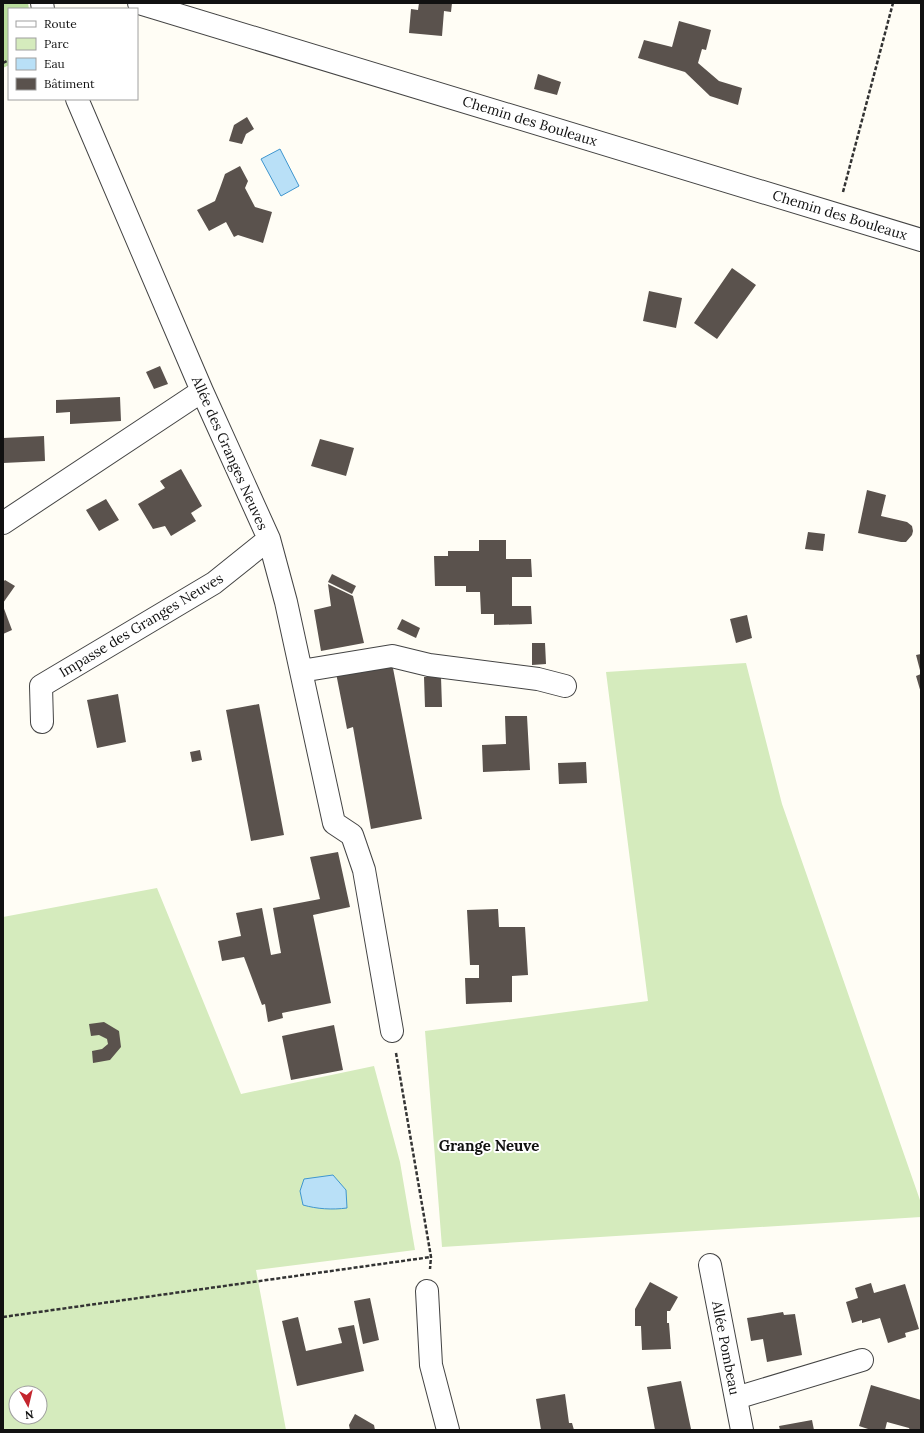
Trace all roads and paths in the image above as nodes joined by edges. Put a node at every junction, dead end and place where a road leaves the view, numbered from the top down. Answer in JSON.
{"nodes":[{"id":1,"x":139,"y":3,"type":"edge"},
{"id":2,"x":893,"y":3,"type":"edge"},
{"id":3,"x":77,"y":100,"type":"edge"},
{"id":4,"x":838,"y":215,"type":"junction"},
{"id":5,"x":921,"y":240,"type":"edge"},
{"id":6,"x":202,"y":391,"type":"junction"},
{"id":7,"x":3,"y":524,"type":"edge"},
{"id":8,"x":269,"y":539,"type":"junction"},
{"id":9,"x":301,"y":671,"type":"junction"},
{"id":10,"x":565,"y":686,"type":"dead end"},
{"id":11,"x":42,"y":722,"type":"dead end"},
{"id":12,"x":392,"y":1032,"type":"joint"},
{"id":13,"x":431,"y":1257,"type":"junction"},
{"id":14,"x":710,"y":1265,"type":"dead end"},
{"id":15,"x":427,"y":1291,"type":"joint"},
{"id":16,"x":3,"y":1317,"type":"edge"},
{"id":17,"x":862,"y":1360,"type":"dead end"},
{"id":18,"x":736,"y":1398,"type":"junction"},
{"id":19,"x":448,"y":1430,"type":"edge"},
{"id":20,"x":742,"y":1430,"type":"edge"}],
"edges":[{"from":1,"to":4,"type":"street","name":"Chemin des Bouleaux"},
{"from":2,"to":4,"type":"path"},
{"from":3,"to":6,"type":"street","name":"Allée des Granges Neuves"},
{"from":4,"to":5,"type":"street","name":"Chemin des Bouleaux"},
{"from":6,"to":7,"type":"street"},
{"from":6,"to":8,"type":"street","name":"Allée des Granges Neuves"},
{"from":8,"to":9,"type":"street","name":"Allée des Granges Neuves"},
{"from":8,"to":11,"type":"street","name":"Impasse des Granges Neuves"},
{"from":9,"to":10,"type":"street"},
{"from":9,"to":12,"type":"street","name":"Allée des Granges Neuves"},
{"from":12,"to":13,"type":"path"},
{"from":13,"to":15,"type":"path"},
{"from":13,"to":16,"type":"path"},
{"from":14,"to":18,"type":"street","name":"Allée Pombeau"},
{"from":15,"to":19,"type":"street"},
{"from":17,"to":18,"type":"street"},
{"from":18,"to":20,"type":"street","name":"Allée Pombeau"}]}
